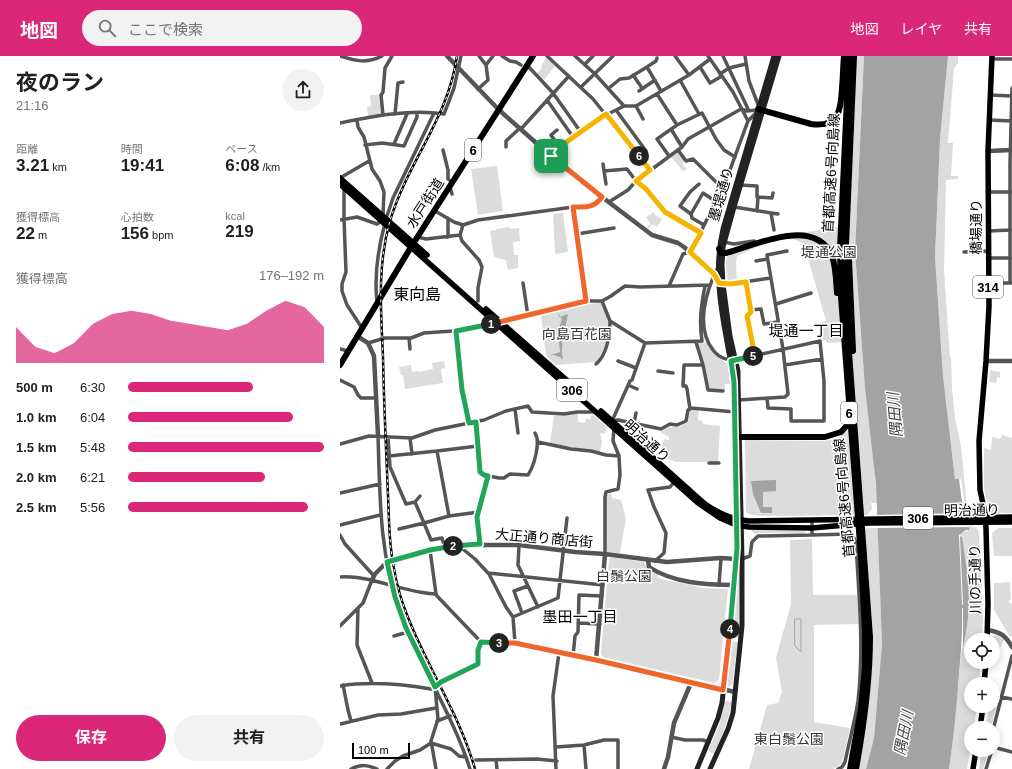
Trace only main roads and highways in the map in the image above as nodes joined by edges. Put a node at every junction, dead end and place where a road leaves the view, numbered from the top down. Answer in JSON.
{"nodes":[{"id":1,"x":533,"y":56,"type":"edge"},
{"id":2,"x":774,"y":56,"type":"edge"},
{"id":3,"x":779,"y":56,"type":"edge"},
{"id":4,"x":844,"y":56,"type":"edge"},
{"id":5,"x":849,"y":56,"type":"edge"},
{"id":6,"x":855,"y":56,"type":"edge"},
{"id":7,"x":992,"y":57,"type":"edge"},
{"id":8,"x":760,"y":110,"type":"junction"},
{"id":9,"x":340,"y":178,"type":"edge"},
{"id":10,"x":342,"y":185,"type":"edge"},
{"id":11,"x":848,"y":197,"type":"junction"},
{"id":12,"x":384,"y":220,"type":"junction"},
{"id":13,"x":412,"y":245,"type":"junction"},
{"id":14,"x":721,"y":251,"type":"junction"},
{"id":15,"x":721,"y":284,"type":"junction"},
{"id":16,"x":499,"y":322,"type":"junction"},
{"id":17,"x":843,"y":336,"type":"junction"},
{"id":18,"x":733,"y":360,"type":"junction"},
{"id":19,"x":340,"y":365,"type":"edge"},
{"id":20,"x":740,"y":437,"type":"junction"},
{"id":21,"x":1012,"y":517,"type":"edge"},
{"id":22,"x":986,"y":519,"type":"junction"},
{"id":23,"x":869,"y":521,"type":"junction"},
{"id":24,"x":1012,"y":522,"type":"edge"},
{"id":25,"x":739,"y":523,"type":"junction"},
{"id":26,"x":739,"y":559,"type":"junction"},
{"id":27,"x":988,"y":633,"type":"edge"},
{"id":28,"x":975,"y":757,"type":"edge"},
{"id":29,"x":697,"y":769,"type":"edge"},
{"id":30,"x":710,"y":769,"type":"edge"},
{"id":31,"x":850,"y":769,"type":"edge"},
{"id":32,"x":856,"y":769,"type":"edge"},
{"id":33,"x":973,"y":769,"type":"edge"}],
"edges":[{"from":1,"to":13,"type":"highway","name":"水戸街道","number":"6"},
{"from":2,"to":8,"type":"main road","name":"墨堤通り"},
{"from":3,"to":8,"type":"main road","name":"墨堤通り"},
{"from":4,"to":8,"type":"highway"},
{"from":5,"to":17,"type":"highway","name":"首都高速6号向島線","number":"6"},
{"from":6,"to":11,"type":"highway","name":"首都高速6号向島線","number":"6"},
{"from":7,"to":22,"type":"main road","name":"橋場通り","number":"314"},
{"from":8,"to":14,"type":"main road","name":"墨堤通り"},
{"from":8,"to":14,"type":"main road","name":"墨堤通り"},
{"from":9,"to":12,"type":"main road","name":"明治通り","number":"306"},
{"from":10,"to":12,"type":"main road","name":"明治通り","number":"306"},
{"from":11,"to":20,"type":"highway"},
{"from":11,"to":32,"type":"highway","name":"首都高速6号向島線","number":"6"},
{"from":12,"to":13,"type":"main road","name":"明治通り","number":"306"},
{"from":13,"to":16,"type":"main road","name":"明治通り","number":"306"},
{"from":13,"to":16,"type":"main road","name":"明治通り","number":"306"},
{"from":13,"to":19,"type":"highway","name":"水戸街道","number":"6"},
{"from":14,"to":15,"type":"main road","name":"墨堤通り"},
{"from":14,"to":15,"type":"main road","name":"墨堤通り"},
{"from":14,"to":17,"type":"highway"},
{"from":15,"to":18,"type":"main road","name":"墨堤通り"},
{"from":16,"to":25,"type":"main road","name":"明治通り","number":"306"},
{"from":16,"to":25,"type":"main road","name":"明治通り","number":"306"},
{"from":17,"to":31,"type":"highway","name":"首都高速6号向島線","number":"6"},
{"from":18,"to":20,"type":"main road","name":"墨堤通り"},
{"from":18,"to":20,"type":"main road","name":"墨堤通り"},
{"from":20,"to":25,"type":"main road","name":"墨堤通り"},
{"from":21,"to":22,"type":"main road","name":"明治通り","number":"306"},
{"from":22,"to":23,"type":"main road","name":"明治通り","number":"306"},
{"from":22,"to":24,"type":"main road","name":"明治通り","number":"306"},
{"from":22,"to":27,"type":"main road","name":"川の手通り","number":"314"},
{"from":23,"to":25,"type":"main road","name":"明治通り","number":"306"},
{"from":23,"to":25,"type":"main road","name":"明治通り","number":"306"},
{"from":25,"to":26,"type":"main road","name":"墨堤通り"},
{"from":26,"to":29,"type":"main road","name":"墨堤通り"},
{"from":26,"to":30,"type":"main road","name":"墨堤通り"},
{"from":28,"to":33,"type":"main road"}]}
